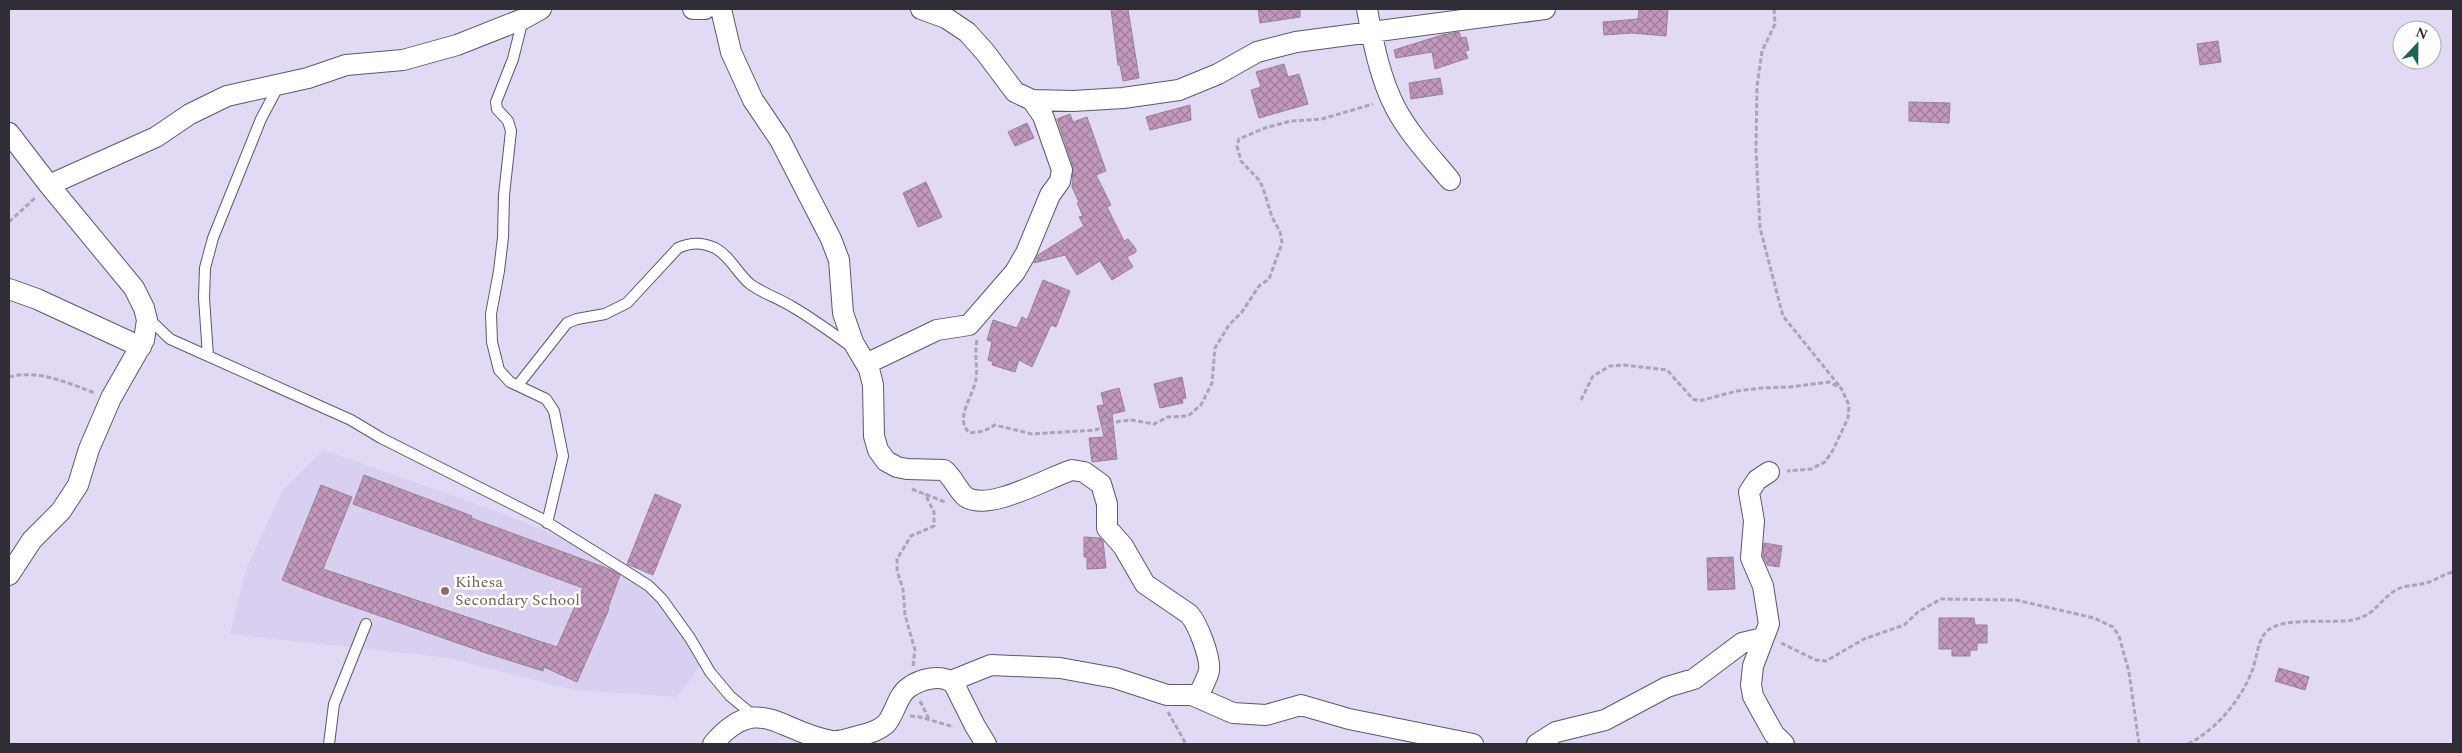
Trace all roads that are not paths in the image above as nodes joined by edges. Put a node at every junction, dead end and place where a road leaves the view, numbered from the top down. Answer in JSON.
{"nodes":[{"id":1,"x":541,"y":9,"type":"edge"},
{"id":2,"x":693,"y":9,"type":"edge"},
{"id":3,"x":705,"y":9,"type":"edge"},
{"id":4,"x":721,"y":9,"type":"edge"},
{"id":5,"x":920,"y":9,"type":"edge"},
{"id":6,"x":927,"y":9,"type":"edge"},
{"id":7,"x":1368,"y":9,"type":"edge"},
{"id":8,"x":1545,"y":9,"type":"edge"},
{"id":9,"x":523,"y":19,"type":"junction"},
{"id":10,"x":1372,"y":31,"type":"junction"},
{"id":11,"x":280,"y":84,"type":"junction"},
{"id":12,"x":1032,"y":100,"type":"junction"},
{"id":13,"x":9,"y":132,"type":"edge"},
{"id":14,"x":1450,"y":180,"type":"dead end"},
{"id":15,"x":49,"y":185,"type":"junction"},
{"id":16,"x":9,"y":289,"type":"edge"},
{"id":17,"x":144,"y":308,"type":"junction"},
{"id":18,"x":141,"y":347,"type":"junction"},
{"id":19,"x":208,"y":356,"type":"junction"},
{"id":20,"x":863,"y":358,"type":"junction"},
{"id":21,"x":518,"y":385,"type":"junction"},
{"id":22,"x":1769,"y":472,"type":"road end"},
{"id":23,"x":547,"y":523,"type":"junction"},
{"id":24,"x":9,"y":575,"type":"edge"},
{"id":25,"x":366,"y":624,"type":"dead end"},
{"id":26,"x":1766,"y":631,"type":"junction"},
{"id":27,"x":951,"y":681,"type":"junction"},
{"id":28,"x":1198,"y":697,"type":"junction"},
{"id":29,"x":754,"y":716,"type":"junction"},
{"id":30,"x":329,"y":744,"type":"edge"},
{"id":31,"x":712,"y":744,"type":"edge"},
{"id":32,"x":986,"y":744,"type":"edge"},
{"id":33,"x":1473,"y":744,"type":"edge"},
{"id":34,"x":1537,"y":744,"type":"edge"},
{"id":35,"x":1784,"y":744,"type":"edge"}],
"edges":[{"from":1,"to":9,"type":"street"},
{"from":2,"to":3,"type":"street"},
{"from":4,"to":20,"type":"street"},
{"from":5,"to":6,"type":"street"},
{"from":6,"to":12,"type":"street"},
{"from":7,"to":10,"type":"street"},
{"from":8,"to":10,"type":"street"},
{"from":9,"to":11,"type":"street"},
{"from":9,"to":21,"type":"lane"},
{"from":10,"to":12,"type":"street"},
{"from":10,"to":14,"type":"street"},
{"from":11,"to":15,"type":"street"},
{"from":11,"to":19,"type":"lane"},
{"from":12,"to":20,"type":"street"},
{"from":13,"to":15,"type":"street"},
{"from":15,"to":17,"type":"street"},
{"from":16,"to":18,"type":"street"},
{"from":17,"to":18,"type":"street"},
{"from":17,"to":19,"type":"lane"},
{"from":18,"to":24,"type":"street"},
{"from":19,"to":23,"type":"lane"},
{"from":20,"to":21,"type":"lane"},
{"from":20,"to":28,"type":"street"},
{"from":21,"to":23,"type":"lane"},
{"from":22,"to":26,"type":"street"},
{"from":23,"to":29,"type":"lane"},
{"from":25,"to":30,"type":"lane"},
{"from":26,"to":34,"type":"street"},
{"from":26,"to":35,"type":"street"},
{"from":27,"to":28,"type":"street"},
{"from":27,"to":29,"type":"street"},
{"from":27,"to":32,"type":"street"},
{"from":28,"to":33,"type":"street"},
{"from":29,"to":31,"type":"street"}]}
